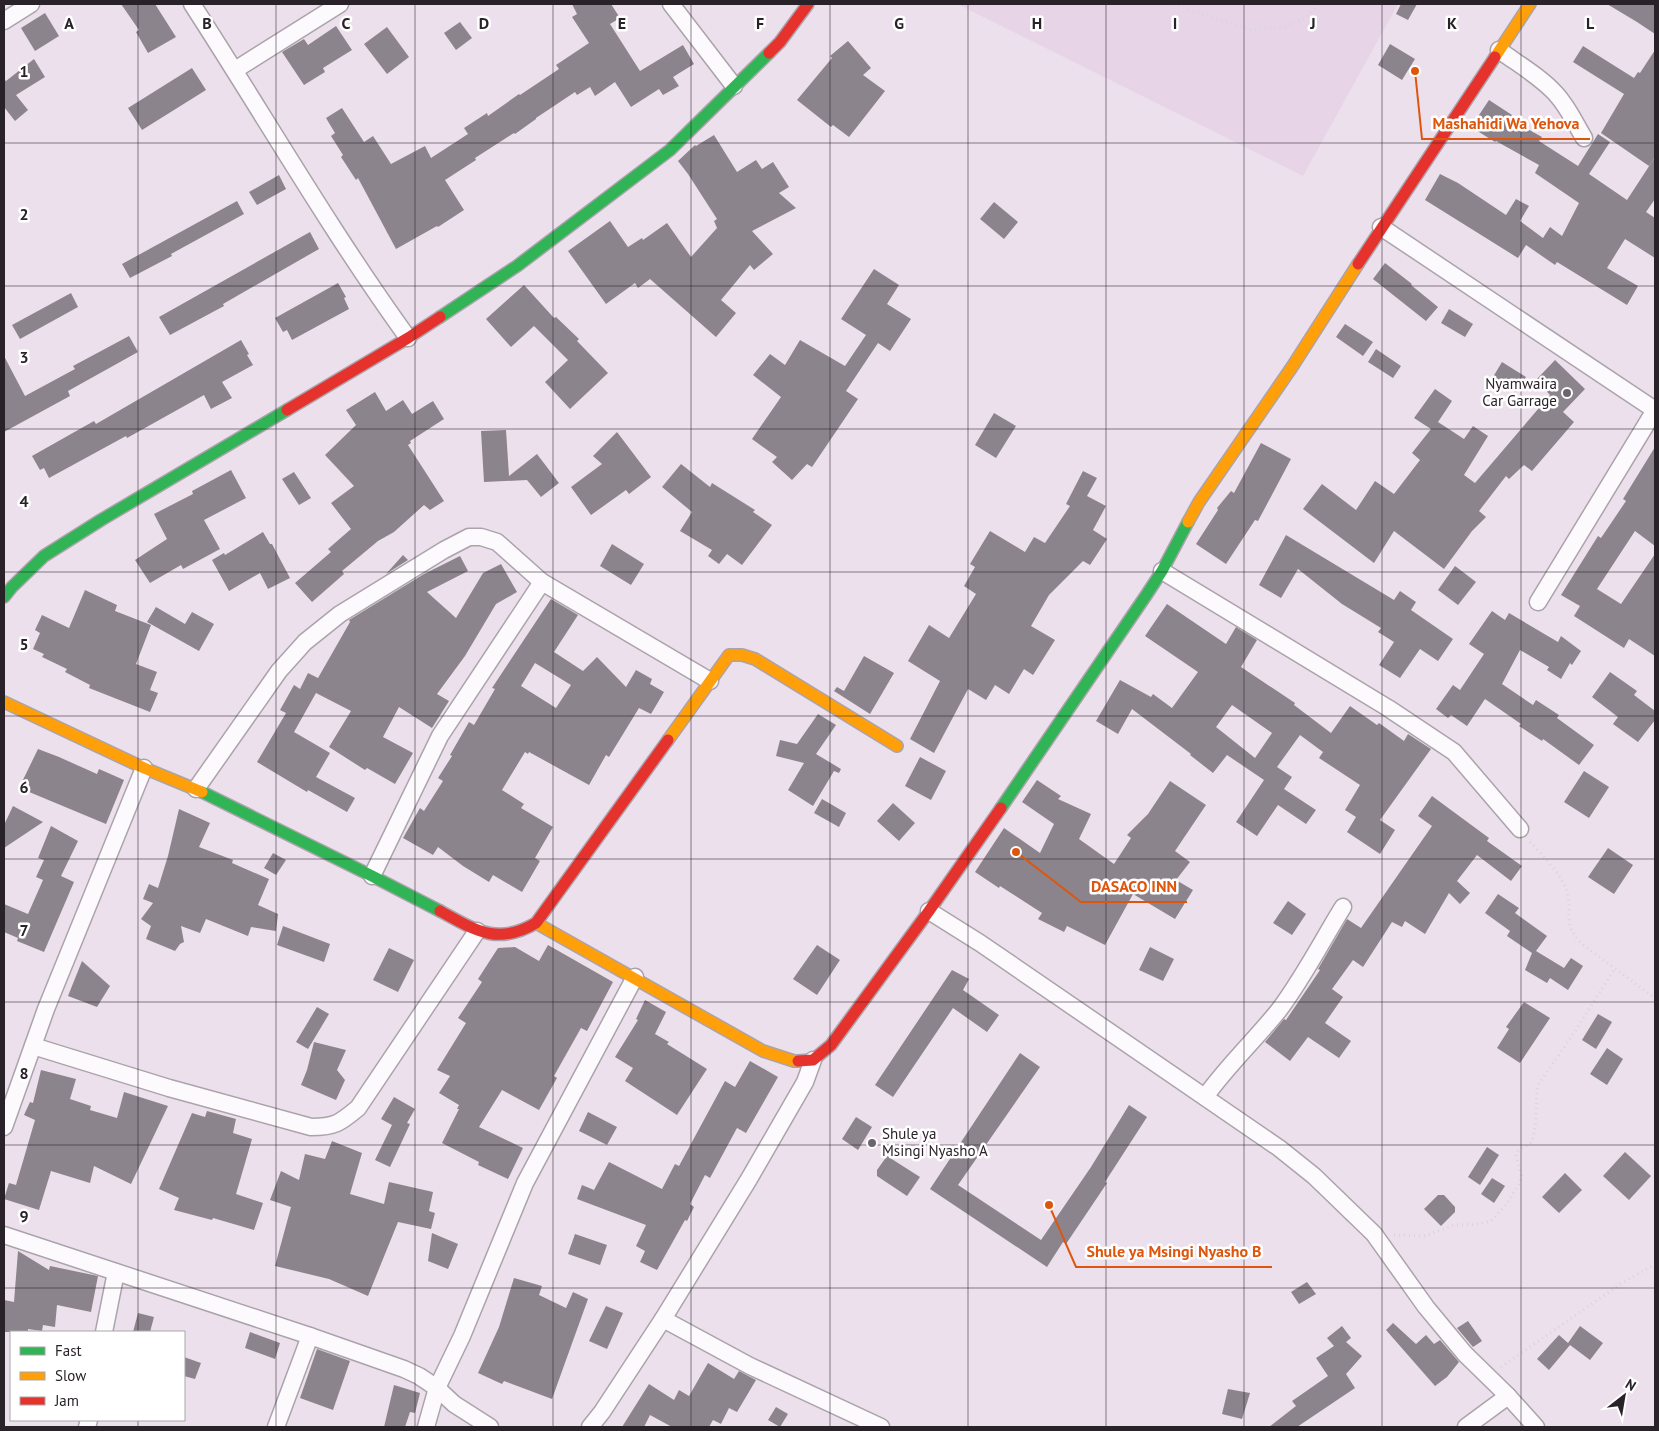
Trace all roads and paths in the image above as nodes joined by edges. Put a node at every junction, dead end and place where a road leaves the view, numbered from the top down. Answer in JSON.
{"nodes":[{"id":1,"x":31,"y":4,"type":"edge"},
{"id":2,"x":192,"y":4,"type":"edge"},
{"id":3,"x":340,"y":4,"type":"edge"},
{"id":4,"x":671,"y":4,"type":"edge"},
{"id":5,"x":808,"y":4,"type":"edge"},
{"id":6,"x":1174,"y":4,"type":"edge"},
{"id":7,"x":1319,"y":4,"type":"edge"},
{"id":8,"x":1530,"y":4,"type":"edge"},
{"id":9,"x":4,"y":21,"type":"edge"},
{"id":10,"x":1499,"y":50,"type":"junction"},
{"id":11,"x":235,"y":70,"type":"junction"},
{"id":12,"x":734,"y":86,"type":"junction"},
{"id":13,"x":1584,"y":138,"type":"dead end"},
{"id":14,"x":1382,"y":227,"type":"junction"},
{"id":15,"x":408,"y":338,"type":"junction"},
{"id":16,"x":1655,"y":410,"type":"edge"},
{"id":17,"x":1162,"y":571,"type":"junction"},
{"id":18,"x":542,"y":582,"type":"junction"},
{"id":19,"x":4,"y":597,"type":"edge"},
{"id":20,"x":1538,"y":602,"type":"dead end"},
{"id":21,"x":710,"y":682,"type":"junction"},
{"id":22,"x":4,"y":702,"type":"edge"},
{"id":23,"x":897,"y":746,"type":"dead end"},
{"id":24,"x":144,"y":768,"type":"junction"},
{"id":25,"x":196,"y":789,"type":"junction"},
{"id":26,"x":1520,"y":829,"type":"joint"},
{"id":27,"x":372,"y":876,"type":"junction"},
{"id":28,"x":1343,"y":906,"type":"dead end"},
{"id":29,"x":929,"y":911,"type":"junction"},
{"id":30,"x":536,"y":923,"type":"junction"},
{"id":31,"x":478,"y":931,"type":"junction"},
{"id":32,"x":1615,"y":968,"type":"junction"},
{"id":33,"x":635,"y":978,"type":"junction"},
{"id":34,"x":1655,"y":998,"type":"edge"},
{"id":35,"x":33,"y":1046,"type":"junction"},
{"id":36,"x":813,"y":1060,"type":"junction"},
{"id":37,"x":1205,"y":1097,"type":"junction"},
{"id":38,"x":4,"y":1127,"type":"edge"},
{"id":39,"x":1374,"y":1234,"type":"junction"},
{"id":40,"x":4,"y":1236,"type":"edge"},
{"id":41,"x":1655,"y":1264,"type":"edge"},
{"id":42,"x":116,"y":1272,"type":"junction"},
{"id":43,"x":663,"y":1319,"type":"junction"},
{"id":44,"x":104,"y":1331,"type":"edge"},
{"id":45,"x":310,"y":1336,"type":"junction"},
{"id":46,"x":1488,"y":1376,"type":"junction"},
{"id":47,"x":437,"y":1388,"type":"junction"},
{"id":48,"x":1508,"y":1396,"type":"junction"},
{"id":49,"x":874,"y":1426,"type":"edge"},
{"id":50,"x":276,"y":1427,"type":"edge"},
{"id":51,"x":426,"y":1427,"type":"edge"},
{"id":52,"x":490,"y":1427,"type":"edge"},
{"id":53,"x":590,"y":1427,"type":"edge"},
{"id":54,"x":1466,"y":1427,"type":"edge"},
{"id":55,"x":1536,"y":1427,"type":"edge"}],
"edges":[{"from":1,"to":9,"type":"street"},
{"from":2,"to":11,"type":"street"},
{"from":3,"to":11,"type":"street"},
{"from":4,"to":12,"type":"street"},
{"from":5,"to":12,"type":"street"},
{"from":6,"to":7,"type":"path"},
{"from":8,"to":10,"type":"street"},
{"from":10,"to":13,"type":"street"},
{"from":10,"to":14,"type":"street"},
{"from":11,"to":15,"type":"street"},
{"from":12,"to":15,"type":"street"},
{"from":14,"to":16,"type":"street"},
{"from":14,"to":17,"type":"street"},
{"from":15,"to":19,"type":"street"},
{"from":16,"to":20,"type":"street"},
{"from":17,"to":26,"type":"street"},
{"from":17,"to":29,"type":"street"},
{"from":18,"to":21,"type":"street"},
{"from":18,"to":25,"type":"street"},
{"from":18,"to":27,"type":"street"},
{"from":21,"to":23,"type":"street"},
{"from":21,"to":30,"type":"street"},
{"from":22,"to":24,"type":"street"},
{"from":24,"to":25,"type":"street"},
{"from":24,"to":35,"type":"street"},
{"from":25,"to":27,"type":"street"},
{"from":26,"to":32,"type":"path"},
{"from":27,"to":31,"type":"street"},
{"from":28,"to":37,"type":"street"},
{"from":29,"to":36,"type":"street"},
{"from":29,"to":37,"type":"street"},
{"from":30,"to":31,"type":"street"},
{"from":30,"to":33,"type":"street"},
{"from":31,"to":35,"type":"street"},
{"from":32,"to":34,"type":"path"},
{"from":32,"to":39,"type":"path"},
{"from":33,"to":36,"type":"street"},
{"from":33,"to":47,"type":"street"},
{"from":35,"to":38,"type":"street"},
{"from":36,"to":43,"type":"street"},
{"from":37,"to":39,"type":"street"},
{"from":39,"to":46,"type":"street"},
{"from":40,"to":42,"type":"street"},
{"from":41,"to":46,"type":"path"},
{"from":42,"to":44,"type":"street"},
{"from":42,"to":45,"type":"street"},
{"from":43,"to":49,"type":"street"},
{"from":43,"to":53,"type":"street"},
{"from":45,"to":47,"type":"street"},
{"from":45,"to":50,"type":"street"},
{"from":46,"to":48,"type":"street"},
{"from":47,"to":51,"type":"street"},
{"from":47,"to":52,"type":"street"},
{"from":48,"to":54,"type":"street"},
{"from":48,"to":55,"type":"street"}]}
